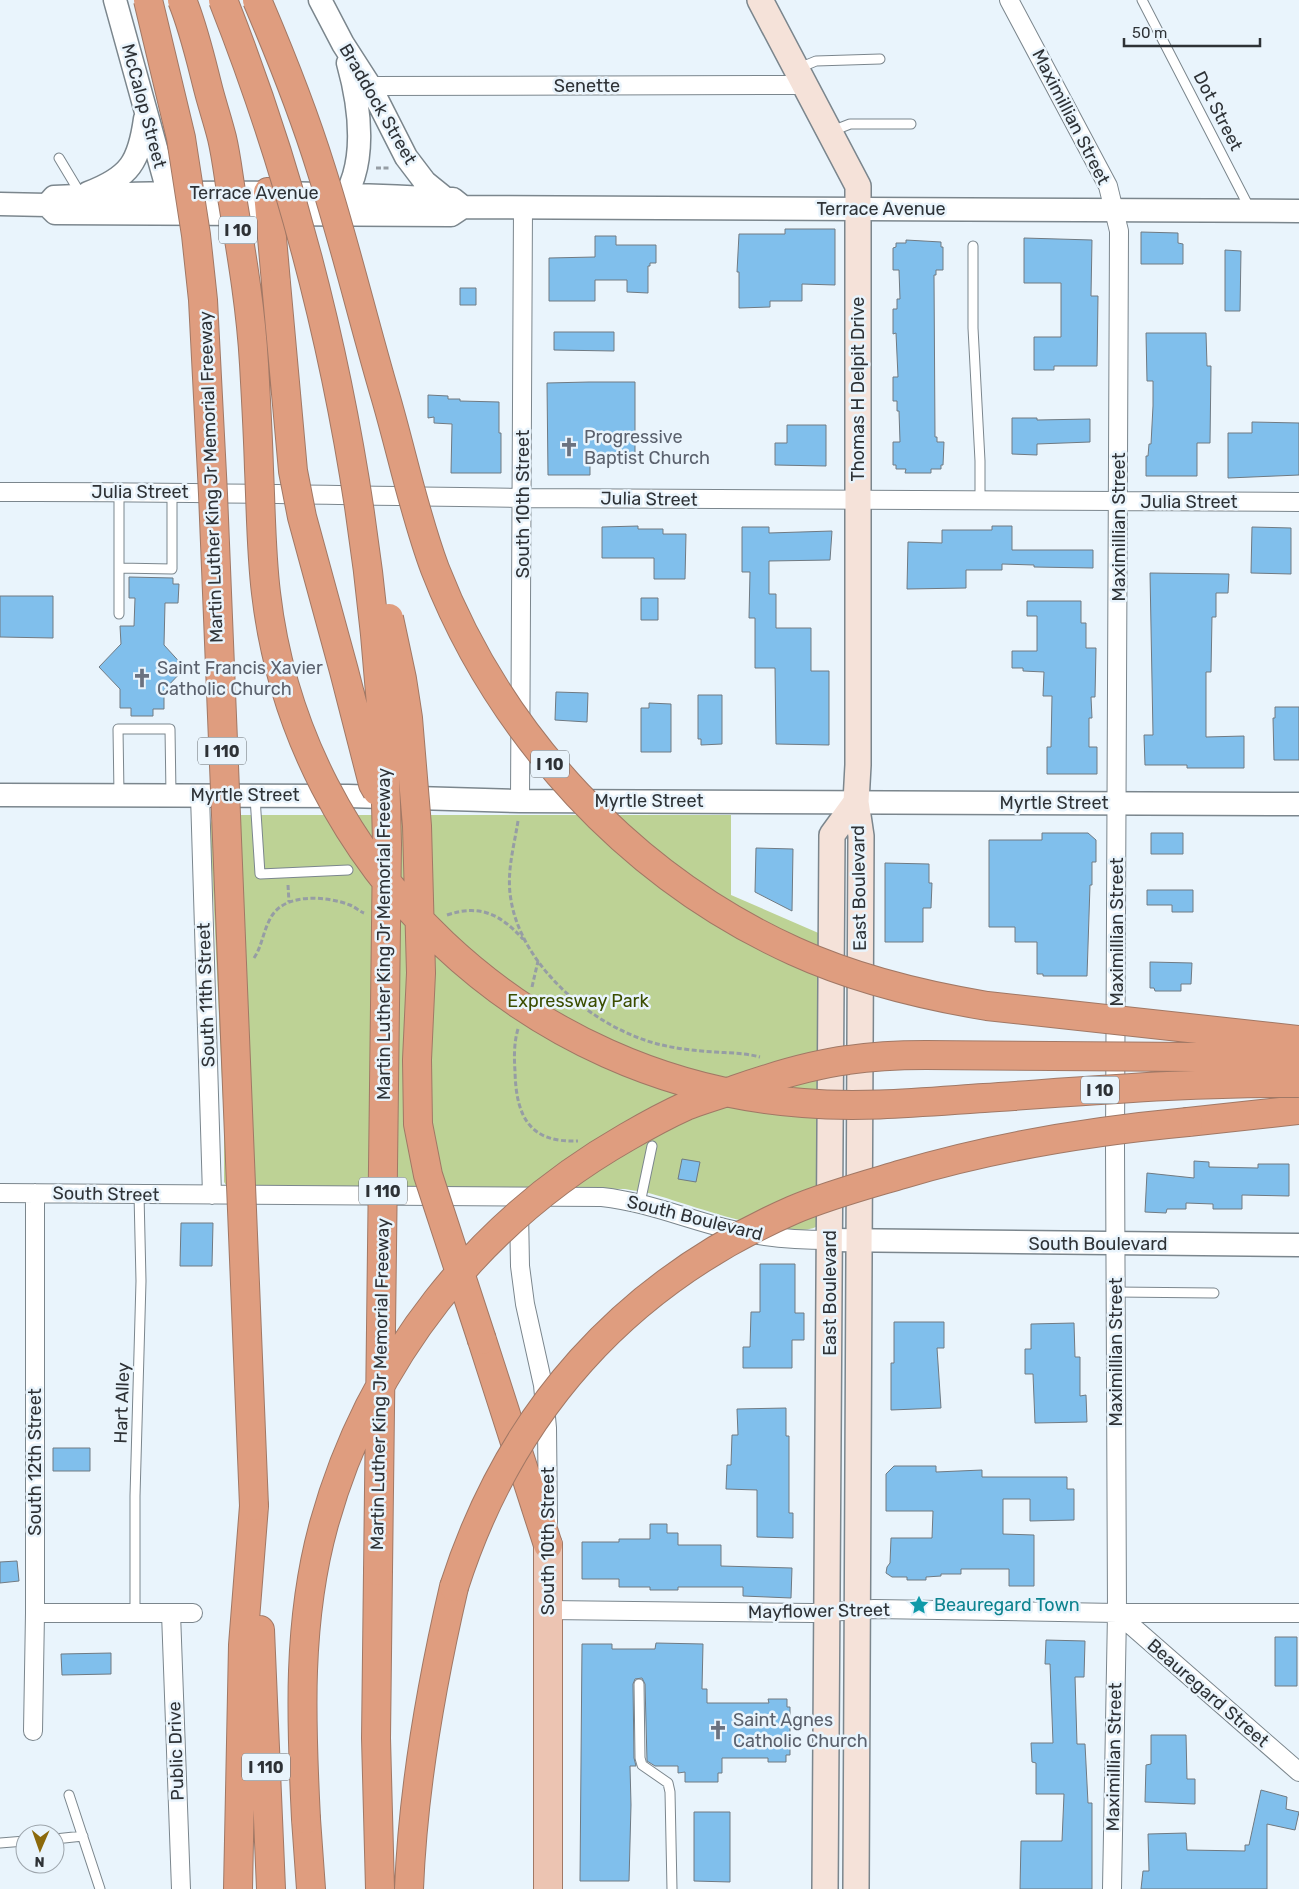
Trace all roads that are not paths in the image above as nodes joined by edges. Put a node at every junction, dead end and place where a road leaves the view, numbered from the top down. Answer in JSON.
{"nodes":[{"id":1,"x":115,"y":0,"type":"edge"},
{"id":2,"x":148,"y":0,"type":"edge"},
{"id":3,"x":182,"y":0,"type":"edge"},
{"id":4,"x":223,"y":0,"type":"edge"},
{"id":5,"x":257,"y":0,"type":"edge"},
{"id":6,"x":320,"y":0,"type":"edge"},
{"id":7,"x":760,"y":0,"type":"edge"},
{"id":8,"x":1009,"y":0,"type":"edge"},
{"id":9,"x":1142,"y":0,"type":"edge"},
{"id":10,"x":343,"y":44,"type":"junction"},
{"id":11,"x":880,"y":58,"type":"dead end"},
{"id":12,"x":800,"y":77,"type":"junction"},
{"id":13,"x":370,"y":86,"type":"junction"},
{"id":14,"x":146,"y":113,"type":"junction"},
{"id":15,"x":911,"y":124,"type":"dead end"},
{"id":16,"x":830,"y":132,"type":"junction"},
{"id":17,"x":60,"y":158,"type":"dead end"},
{"id":18,"x":347,"y":194,"type":"junction"},
{"id":19,"x":82,"y":196,"type":"junction"},
{"id":20,"x":171,"y":203,"type":"junction"},
{"id":21,"x":268,"y":203,"type":"junction"},
{"id":22,"x":454,"y":203,"type":"junction"},
{"id":23,"x":0,"y":204,"type":"edge"},
{"id":24,"x":47,"y":205,"type":"junction"},
{"id":25,"x":523,"y":207,"type":"junction"},
{"id":26,"x":859,"y":208,"type":"junction"},
{"id":27,"x":1114,"y":209,"type":"junction"},
{"id":28,"x":1251,"y":211,"type":"junction"},
{"id":29,"x":1299,"y":211,"type":"edge"},
{"id":30,"x":325,"y":215,"type":"junction"},
{"id":31,"x":973,"y":246,"type":"dead end"},
{"id":32,"x":0,"y":492,"type":"edge"},
{"id":33,"x":119,"y":492,"type":"junction"},
{"id":34,"x":172,"y":492,"type":"junction"},
{"id":35,"x":523,"y":498,"type":"junction"},
{"id":36,"x":858,"y":501,"type":"junction"},
{"id":37,"x":980,"y":501,"type":"junction"},
{"id":38,"x":1119,"y":501,"type":"junction"},
{"id":39,"x":1299,"y":502,"type":"edge"},
{"id":40,"x":360,"y":509,"type":"junction"},
{"id":41,"x":119,"y":568,"type":"junction"},
{"id":42,"x":119,"y":614,"type":"dead end"},
{"id":43,"x":119,"y":794,"type":"junction"},
{"id":44,"x":0,"y":795,"type":"edge"},
{"id":45,"x":172,"y":795,"type":"junction"},
{"id":46,"x":200,"y":795,"type":"junction"},
{"id":47,"x":255,"y":795,"type":"junction"},
{"id":48,"x":520,"y":801,"type":"junction"},
{"id":49,"x":856,"y":802,"type":"junction"},
{"id":50,"x":1117,"y":803,"type":"junction"},
{"id":51,"x":1299,"y":804,"type":"edge"},
{"id":52,"x":387,"y":810,"type":"junction"},
{"id":53,"x":348,"y":870,"type":"dead end"},
{"id":54,"x":1299,"y":1040,"type":"edge"},
{"id":55,"x":1299,"y":1056,"type":"edge"},
{"id":56,"x":1299,"y":1083,"type":"edge"},
{"id":57,"x":1299,"y":1110,"type":"edge"},
{"id":58,"x":652,"y":1146,"type":"dead end"},
{"id":59,"x":0,"y":1193,"type":"edge"},
{"id":60,"x":35,"y":1193,"type":"junction"},
{"id":61,"x":139,"y":1194,"type":"junction"},
{"id":62,"x":212,"y":1195,"type":"junction"},
{"id":63,"x":520,"y":1196,"type":"junction"},
{"id":64,"x":640,"y":1203,"type":"junction"},
{"id":65,"x":830,"y":1240,"type":"junction"},
{"id":66,"x":858,"y":1242,"type":"junction"},
{"id":67,"x":1115,"y":1244,"type":"junction"},
{"id":68,"x":1299,"y":1245,"type":"edge"},
{"id":69,"x":1116,"y":1292,"type":"junction"},
{"id":70,"x":1214,"y":1293,"type":"dead end"},
{"id":71,"x":548,"y":1545,"type":"junction"},
{"id":72,"x":548,"y":1610,"type":"junction"},
{"id":73,"x":857,"y":1610,"type":"junction"},
{"id":74,"x":826,"y":1612,"type":"junction"},
{"id":75,"x":35,"y":1613,"type":"junction"},
{"id":76,"x":135,"y":1613,"type":"junction"},
{"id":77,"x":192,"y":1613,"type":"dead end"},
{"id":78,"x":1117,"y":1613,"type":"junction"},
{"id":79,"x":1299,"y":1613,"type":"edge"},
{"id":80,"x":171,"y":1614,"type":"junction"},
{"id":81,"x":251,"y":1645,"type":"junction"},
{"id":82,"x":639,"y":1684,"type":"dead end"},
{"id":83,"x":33,"y":1731,"type":"dead end"},
{"id":84,"x":1299,"y":1772,"type":"edge"},
{"id":85,"x":69,"y":1795,"type":"dead end"},
{"id":86,"x":83,"y":1836,"type":"junction"},
{"id":87,"x":65,"y":1837,"type":"edge"},
{"id":88,"x":15,"y":1842,"type":"edge"},
{"id":89,"x":0,"y":1843,"type":"edge"},
{"id":90,"x":100,"y":1889,"type":"edge"},
{"id":91,"x":181,"y":1889,"type":"edge"},
{"id":92,"x":238,"y":1889,"type":"edge"},
{"id":93,"x":271,"y":1889,"type":"edge"},
{"id":94,"x":311,"y":1889,"type":"edge"},
{"id":95,"x":380,"y":1889,"type":"edge"},
{"id":96,"x":410,"y":1889,"type":"edge"},
{"id":97,"x":548,"y":1889,"type":"edge"},
{"id":98,"x":672,"y":1889,"type":"edge"},
{"id":99,"x":825,"y":1889,"type":"edge"},
{"id":100,"x":856,"y":1889,"type":"edge"},
{"id":101,"x":1112,"y":1889,"type":"edge"}],
"edges":[{"from":1,"to":14,"type":"street","name":"McCalop Street"},
{"from":2,"to":81,"type":"highway","name":"Martin Luther King Jr Memorial Freeway","number":"I 110","bridge":true},
{"from":3,"to":56,"type":"highway","number":"I 10","bridge":true},
{"from":4,"to":40,"type":"highway","name":"Martin Luther King Jr Memorial Freeway","number":"I 110","bridge":true},
{"from":5,"to":54,"type":"highway","number":"I 10","bridge":true},
{"from":6,"to":10,"type":"street","name":"Braddock Street"},
{"from":7,"to":12,"type":"main road","name":"Thomas H Delpit Drive"},
{"from":8,"to":27,"type":"street","name":"Maximillian Street"},
{"from":9,"to":28,"type":"lane","name":"Dot Street"},
{"from":10,"to":13,"type":"street","name":"Braddock Street"},
{"from":10,"to":18,"type":"street"},
{"from":11,"to":12,"type":"lane"},
{"from":12,"to":13,"type":"street","name":"Senette"},
{"from":12,"to":16,"type":"main road","name":"Thomas H Delpit Drive"},
{"from":13,"to":22,"type":"street","name":"Braddock Street"},
{"from":14,"to":19,"type":"street"},
{"from":14,"to":20,"type":"street","name":"McCalop Street"},
{"from":15,"to":16,"type":"lane"},
{"from":16,"to":26,"type":"main road","name":"Thomas H Delpit Drive"},
{"from":17,"to":19,"type":"lane"},
{"from":18,"to":21,"type":"street","name":"Terrace Avenue"},
{"from":18,"to":22,"type":"street","name":"Terrace Avenue"},
{"from":18,"to":30,"type":"street"},
{"from":19,"to":20,"type":"street","name":"Terrace Avenue"},
{"from":19,"to":24,"type":"street","name":"Terrace Avenue"},
{"from":20,"to":21,"type":"street","name":"Terrace Avenue"},
{"from":20,"to":24,"type":"street","name":"Terrace Avenue"},
{"from":21,"to":30,"type":"street","name":"Terrace Avenue"},
{"from":21,"to":52,"type":"highway","bridge":true},
{"from":22,"to":25,"type":"street","name":"Terrace Avenue"},
{"from":22,"to":30,"type":"street","name":"Terrace Avenue"},
{"from":23,"to":24,"type":"street","name":"Terrace Avenue"},
{"from":25,"to":26,"type":"street","name":"Terrace Avenue"},
{"from":25,"to":35,"type":"street","name":"South 10th Street"},
{"from":26,"to":27,"type":"street","name":"Terrace Avenue"},
{"from":26,"to":36,"type":"main road","name":"Thomas H Delpit Drive"},
{"from":27,"to":28,"type":"street","name":"Terrace Avenue"},
{"from":27,"to":38,"type":"street","name":"Maximillian Street"},
{"from":28,"to":29,"type":"street","name":"Terrace Avenue"},
{"from":31,"to":37,"type":"lane"},
{"from":32,"to":33,"type":"street","name":"Julia Street"},
{"from":33,"to":34,"type":"street","name":"Julia Street"},
{"from":33,"to":41,"type":"lane"},
{"from":34,"to":35,"type":"street","name":"Julia Street"},
{"from":34,"to":41,"type":"lane"},
{"from":35,"to":36,"type":"street","name":"Julia Street"},
{"from":35,"to":48,"type":"street","name":"South 10th Street"},
{"from":36,"to":37,"type":"street","name":"Julia Street"},
{"from":36,"to":49,"type":"main road","name":"Thomas H Delpit Drive"},
{"from":37,"to":38,"type":"street","name":"Julia Street"},
{"from":38,"to":39,"type":"street","name":"Julia Street"},
{"from":38,"to":50,"type":"street","name":"Maximillian Street"},
{"from":40,"to":52,"type":"highway","name":"Martin Luther King Jr Memorial Freeway","number":"I 110","bridge":true},
{"from":40,"to":71,"type":"highway","bridge":true},
{"from":41,"to":42,"type":"lane"},
{"from":43,"to":44,"type":"street","name":"Myrtle Street"},
{"from":43,"to":45,"type":"street","name":"Myrtle Street"},
{"from":43,"to":45,"type":"lane"},
{"from":45,"to":46,"type":"street","name":"Myrtle Street"},
{"from":46,"to":47,"type":"street","name":"Myrtle Street"},
{"from":46,"to":62,"type":"street","name":"South 11th Street"},
{"from":47,"to":48,"type":"street","name":"Myrtle Street"},
{"from":47,"to":53,"type":"lane"},
{"from":48,"to":49,"type":"street","name":"Myrtle Street"},
{"from":49,"to":50,"type":"street","name":"Myrtle Street"},
{"from":49,"to":65,"type":"main road","name":"East Boulevard"},
{"from":49,"to":66,"type":"main road","name":"East Boulevard"},
{"from":50,"to":51,"type":"street","name":"Myrtle Street"},
{"from":50,"to":67,"type":"street","name":"Maximillian Street"},
{"from":52,"to":95,"type":"highway","name":"Martin Luther King Jr Memorial Freeway","number":"I 110","bridge":true},
{"from":55,"to":94,"type":"highway","bridge":true},
{"from":57,"to":96,"type":"highway","bridge":true},
{"from":58,"to":64,"type":"lane"},
{"from":59,"to":60,"type":"street","name":"South Street"},
{"from":60,"to":61,"type":"street","name":"South Street"},
{"from":60,"to":75,"type":"street","name":"South 12th Street"},
{"from":61,"to":62,"type":"street","name":"South Street"},
{"from":61,"to":76,"type":"lane","name":"Hart Alley"},
{"from":62,"to":63,"type":"street","name":"South Boulevard"},
{"from":63,"to":64,"type":"street","name":"South Boulevard"},
{"from":63,"to":71,"type":"street","name":"South 10th Street"},
{"from":64,"to":65,"type":"street","name":"South Boulevard"},
{"from":65,"to":66,"type":"street","name":"South Boulevard"},
{"from":65,"to":74,"type":"main road","name":"East Boulevard"},
{"from":66,"to":67,"type":"street","name":"South Boulevard"},
{"from":66,"to":73,"type":"main road","name":"East Boulevard"},
{"from":67,"to":68,"type":"street","name":"South Boulevard"},
{"from":67,"to":69,"type":"street","name":"Maximillian Street"},
{"from":69,"to":70,"type":"lane"},
{"from":69,"to":78,"type":"street","name":"Maximillian Street"},
{"from":71,"to":72,"type":"main road","name":"South 10th Street"},
{"from":72,"to":74,"type":"street","name":"Mayflower Street"},
{"from":72,"to":97,"type":"main road","name":"South 10th Street"},
{"from":73,"to":74,"type":"street","name":"Mayflower Street"},
{"from":73,"to":78,"type":"street","name":"Mayflower Street"},
{"from":73,"to":100,"type":"main road","name":"East Boulevard"},
{"from":74,"to":99,"type":"main road","name":"East Boulevard"},
{"from":75,"to":76,"type":"street"},
{"from":75,"to":83,"type":"street","name":"South 12th Street"},
{"from":76,"to":80,"type":"street"},
{"from":77,"to":80,"type":"street"},
{"from":78,"to":79,"type":"street","name":"Mayflower Street"},
{"from":78,"to":84,"type":"street","name":"Beauregard Street"},
{"from":78,"to":101,"type":"street","name":"Maximillian Street"},
{"from":80,"to":91,"type":"street","name":"Public Drive"},
{"from":81,"to":92,"type":"highway"},
{"from":81,"to":93,"type":"highway","number":"I 110"},
{"from":82,"to":98,"type":"lane"},
{"from":85,"to":86,"type":"lane"},
{"from":86,"to":87,"type":"lane"},
{"from":86,"to":90,"type":"lane"},
{"from":88,"to":89,"type":"lane"}]}
